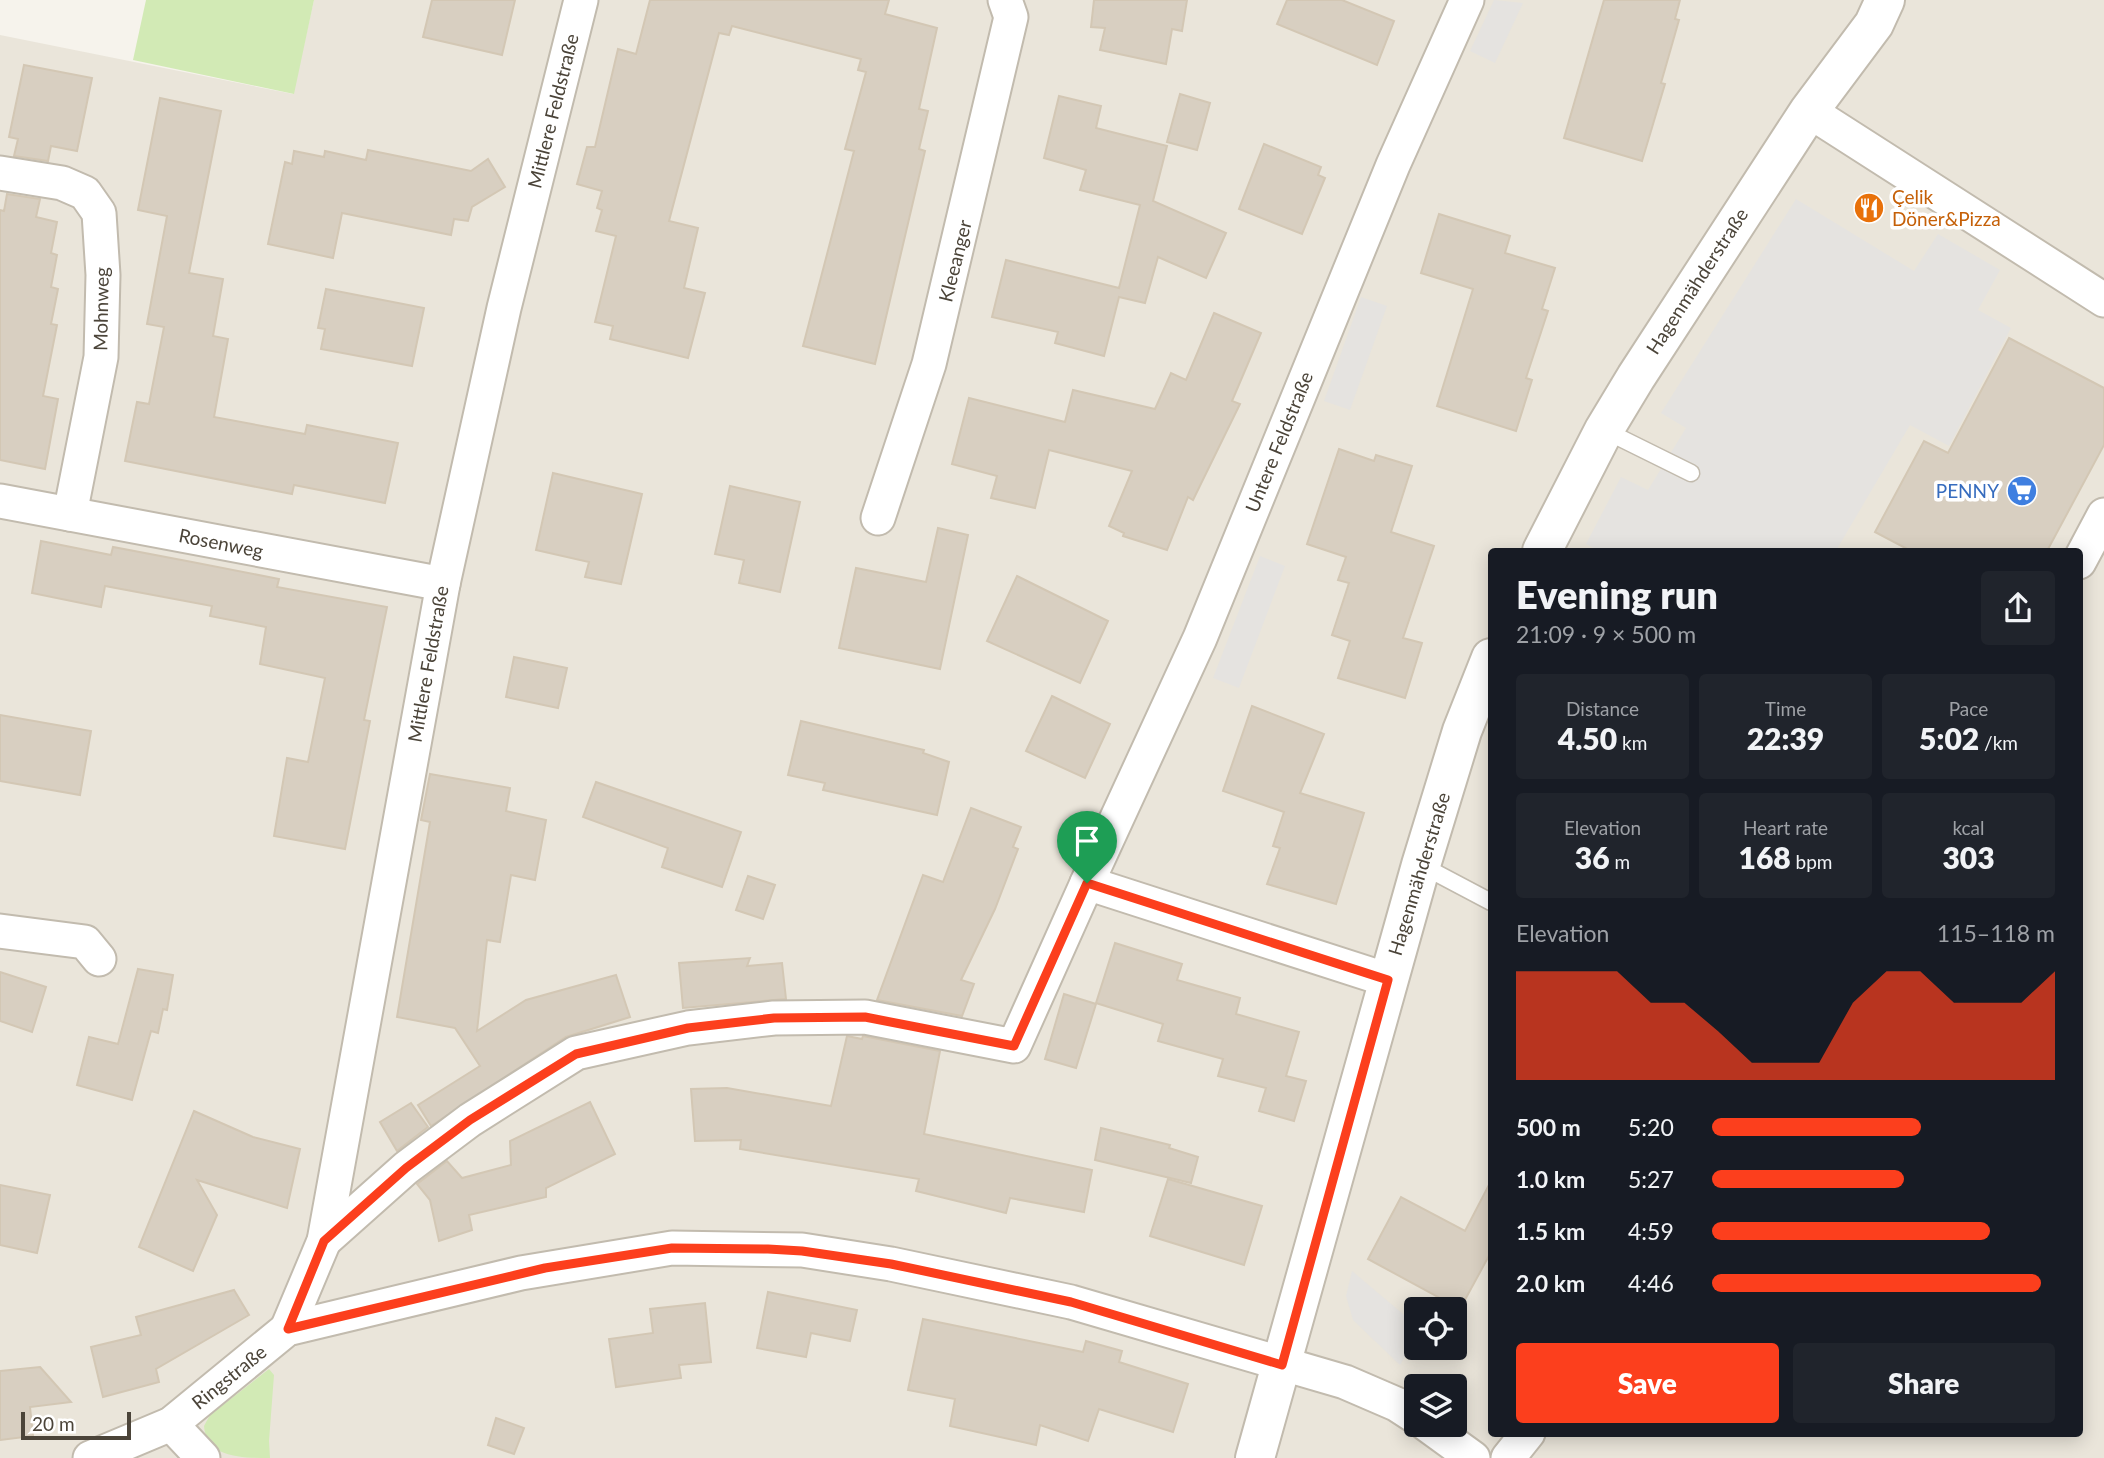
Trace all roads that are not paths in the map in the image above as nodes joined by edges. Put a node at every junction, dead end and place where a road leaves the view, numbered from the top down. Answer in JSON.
{"nodes":[{"id":1,"x":581,"y":0,"type":"edge"},
{"id":2,"x":1005,"y":0,"type":"edge"},
{"id":3,"x":1467,"y":0,"type":"edge"},
{"id":4,"x":1908,"y":0,"type":"edge"},
{"id":5,"x":1879,"y":12,"type":"edge"},
{"id":6,"x":1809,"y":111,"type":"junction"},
{"id":7,"x":0,"y":173,"type":"edge"},
{"id":8,"x":2104,"y":300,"type":"edge"},
{"id":9,"x":1604,"y":430,"type":"junction"},
{"id":10,"x":1691,"y":473,"type":"dead end"},
{"id":11,"x":0,"y":501,"type":"edge"},
{"id":12,"x":70,"y":514,"type":"junction"},
{"id":13,"x":2104,"y":515,"type":"edge"},
{"id":14,"x":878,"y":518,"type":"dead end"},
{"id":15,"x":1544,"y":548,"type":"edge"},
{"id":16,"x":2083,"y":554,"type":"edge"},
{"id":17,"x":443,"y":584,"type":"junction"},
{"id":18,"x":1488,"y":666,"type":"edge"},
{"id":19,"x":1421,"y":864,"type":"junction"},
{"id":20,"x":1087,"y":883,"type":"junction"},
{"id":21,"x":1488,"y":900,"type":"edge"},
{"id":22,"x":0,"y":931,"type":"edge"},
{"id":23,"x":99,"y":959,"type":"dead end"},
{"id":24,"x":1388,"y":980,"type":"junction"},
{"id":25,"x":324,"y":1241,"type":"junction"},
{"id":26,"x":288,"y":1329,"type":"junction"},
{"id":27,"x":1282,"y":1365,"type":"junction"},
{"id":28,"x":1404,"y":1410,"type":"edge"},
{"id":29,"x":171,"y":1424,"type":"junction"},
{"id":30,"x":1444,"y":1437,"type":"edge"},
{"id":31,"x":1525,"y":1437,"type":"edge"},
{"id":32,"x":90,"y":1458,"type":"edge"},
{"id":33,"x":203,"y":1458,"type":"edge"},
{"id":34,"x":1255,"y":1458,"type":"edge"},
{"id":35,"x":1473,"y":1458,"type":"edge"},
{"id":36,"x":1508,"y":1458,"type":"edge"}],
"edges":[{"from":1,"to":17,"type":"street","name":"Mittlere Feldstraße"},
{"from":2,"to":14,"type":"street","name":"Kleeanger"},
{"from":3,"to":20,"type":"street","name":"Untere Feldstraße"},
{"from":4,"to":5,"type":"street","name":"Hagenmähderstraße"},
{"from":5,"to":6,"type":"street","name":"Hagenmähderstraße"},
{"from":6,"to":8,"type":"street"},
{"from":6,"to":9,"type":"street","name":"Hagenmähderstraße"},
{"from":7,"to":12,"type":"street","name":"Mohnweg"},
{"from":9,"to":10,"type":"lane"},
{"from":9,"to":15,"type":"street","name":"Hagenmähderstraße"},
{"from":11,"to":12,"type":"street","name":"Rosenweg"},
{"from":12,"to":17,"type":"street","name":"Rosenweg"},
{"from":13,"to":16,"type":"street"},
{"from":17,"to":25,"type":"street","name":"Mittlere Feldstraße"},
{"from":18,"to":19,"type":"street","name":"Hagenmähderstraße"},
{"from":19,"to":21,"type":"lane"},
{"from":19,"to":24,"type":"street","name":"Hagenmähderstraße"},
{"from":20,"to":24,"type":"street"},
{"from":20,"to":25,"type":"street","name":"Untere Feldstraße"},
{"from":22,"to":23,"type":"street"},
{"from":24,"to":27,"type":"street","name":"Hagenmähderstraße"},
{"from":25,"to":26,"type":"street","name":"Mittlere Feldstraße"},
{"from":26,"to":27,"type":"street"},
{"from":26,"to":29,"type":"street","name":"Ringstraße"},
{"from":27,"to":28,"type":"street"},
{"from":27,"to":34,"type":"street","name":"Hagenmähderstraße"},
{"from":29,"to":32,"type":"street","name":"Ringstraße"},
{"from":29,"to":33,"type":"street"},
{"from":30,"to":35,"type":"street"},
{"from":31,"to":36,"type":"street"}]}
